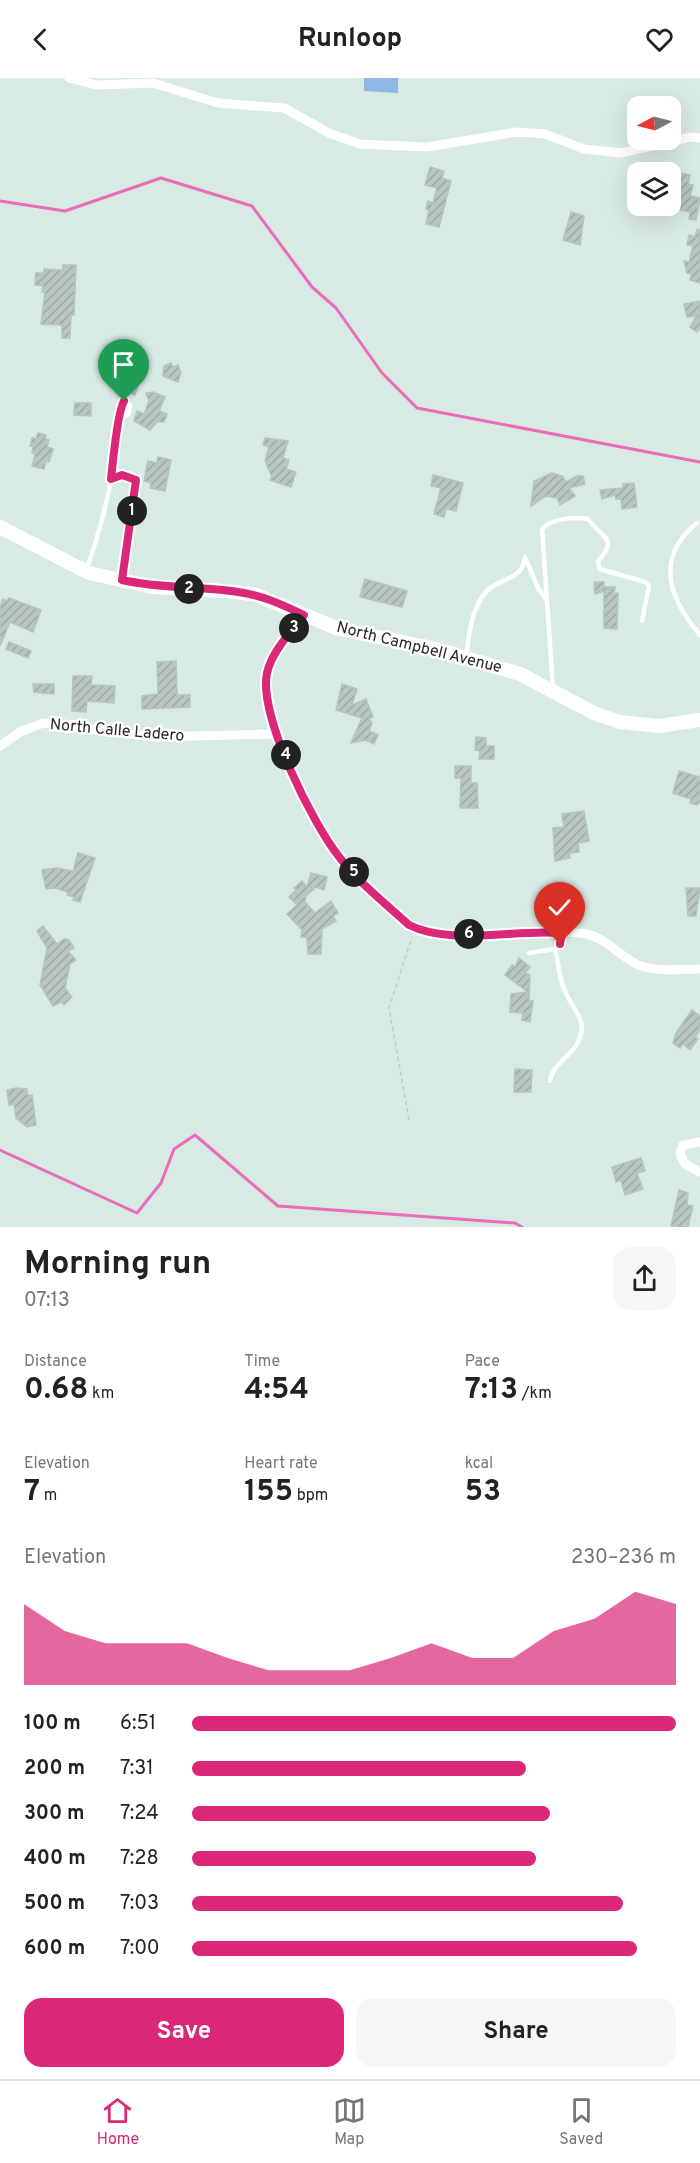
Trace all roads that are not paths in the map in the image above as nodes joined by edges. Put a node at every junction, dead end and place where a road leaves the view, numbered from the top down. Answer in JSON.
{"nodes":[{"id":1,"x":69,"y":78,"type":"edge"},
{"id":2,"x":700,"y":138,"type":"edge"},
{"id":3,"x":121,"y":420,"type":"dead end"},
{"id":4,"x":111,"y":479,"type":"junction"},
{"id":5,"x":697,"y":523,"type":"dead end"},
{"id":6,"x":0,"y":527,"type":"edge"},
{"id":7,"x":86,"y":571,"type":"junction"},
{"id":8,"x":122,"y":580,"type":"junction"},
{"id":9,"x":547,"y":600,"type":"junction"},
{"id":10,"x":304,"y":615,"type":"junction"},
{"id":11,"x":642,"y":621,"type":"dead end"},
{"id":12,"x":700,"y":635,"type":"edge"},
{"id":13,"x":466,"y":658,"type":"junction"},
{"id":14,"x":553,"y":692,"type":"junction"},
{"id":15,"x":700,"y":720,"type":"edge"},
{"id":16,"x":276,"y":734,"type":"junction"},
{"id":17,"x":0,"y":746,"type":"edge"},
{"id":18,"x":562,"y":933,"type":"junction"},
{"id":19,"x":555,"y":950,"type":"junction"},
{"id":20,"x":530,"y":953,"type":"dead end"},
{"id":21,"x":700,"y":969,"type":"edge"},
{"id":22,"x":550,"y":1081,"type":"dead end"},
{"id":23,"x":700,"y":1142,"type":"edge"},
{"id":24,"x":700,"y":1172,"type":"edge"}],
"edges":[{"from":1,"to":2,"type":"street"},
{"from":3,"to":4,"type":"lane"},
{"from":4,"to":7,"type":"lane"},
{"from":4,"to":8,"type":"lane"},
{"from":5,"to":12,"type":"lane"},
{"from":6,"to":7,"type":"main road","name":"North Campbell Avenue"},
{"from":7,"to":8,"type":"main road","name":"North Campbell Avenue"},
{"from":8,"to":10,"type":"main road","name":"North Campbell Avenue"},
{"from":9,"to":11,"type":"lane"},
{"from":9,"to":13,"type":"lane"},
{"from":9,"to":14,"type":"lane"},
{"from":10,"to":13,"type":"main road","name":"North Campbell Avenue"},
{"from":10,"to":16,"type":"street"},
{"from":13,"to":14,"type":"main road","name":"North Campbell Avenue"},
{"from":14,"to":15,"type":"main road","name":"North Campbell Avenue"},
{"from":16,"to":17,"type":"street","name":"North Calle Ladero"},
{"from":16,"to":18,"type":"street"},
{"from":18,"to":19,"type":"lane"},
{"from":18,"to":21,"type":"street"},
{"from":19,"to":20,"type":"lane"},
{"from":19,"to":22,"type":"lane"},
{"from":23,"to":24,"type":"street"}]}
